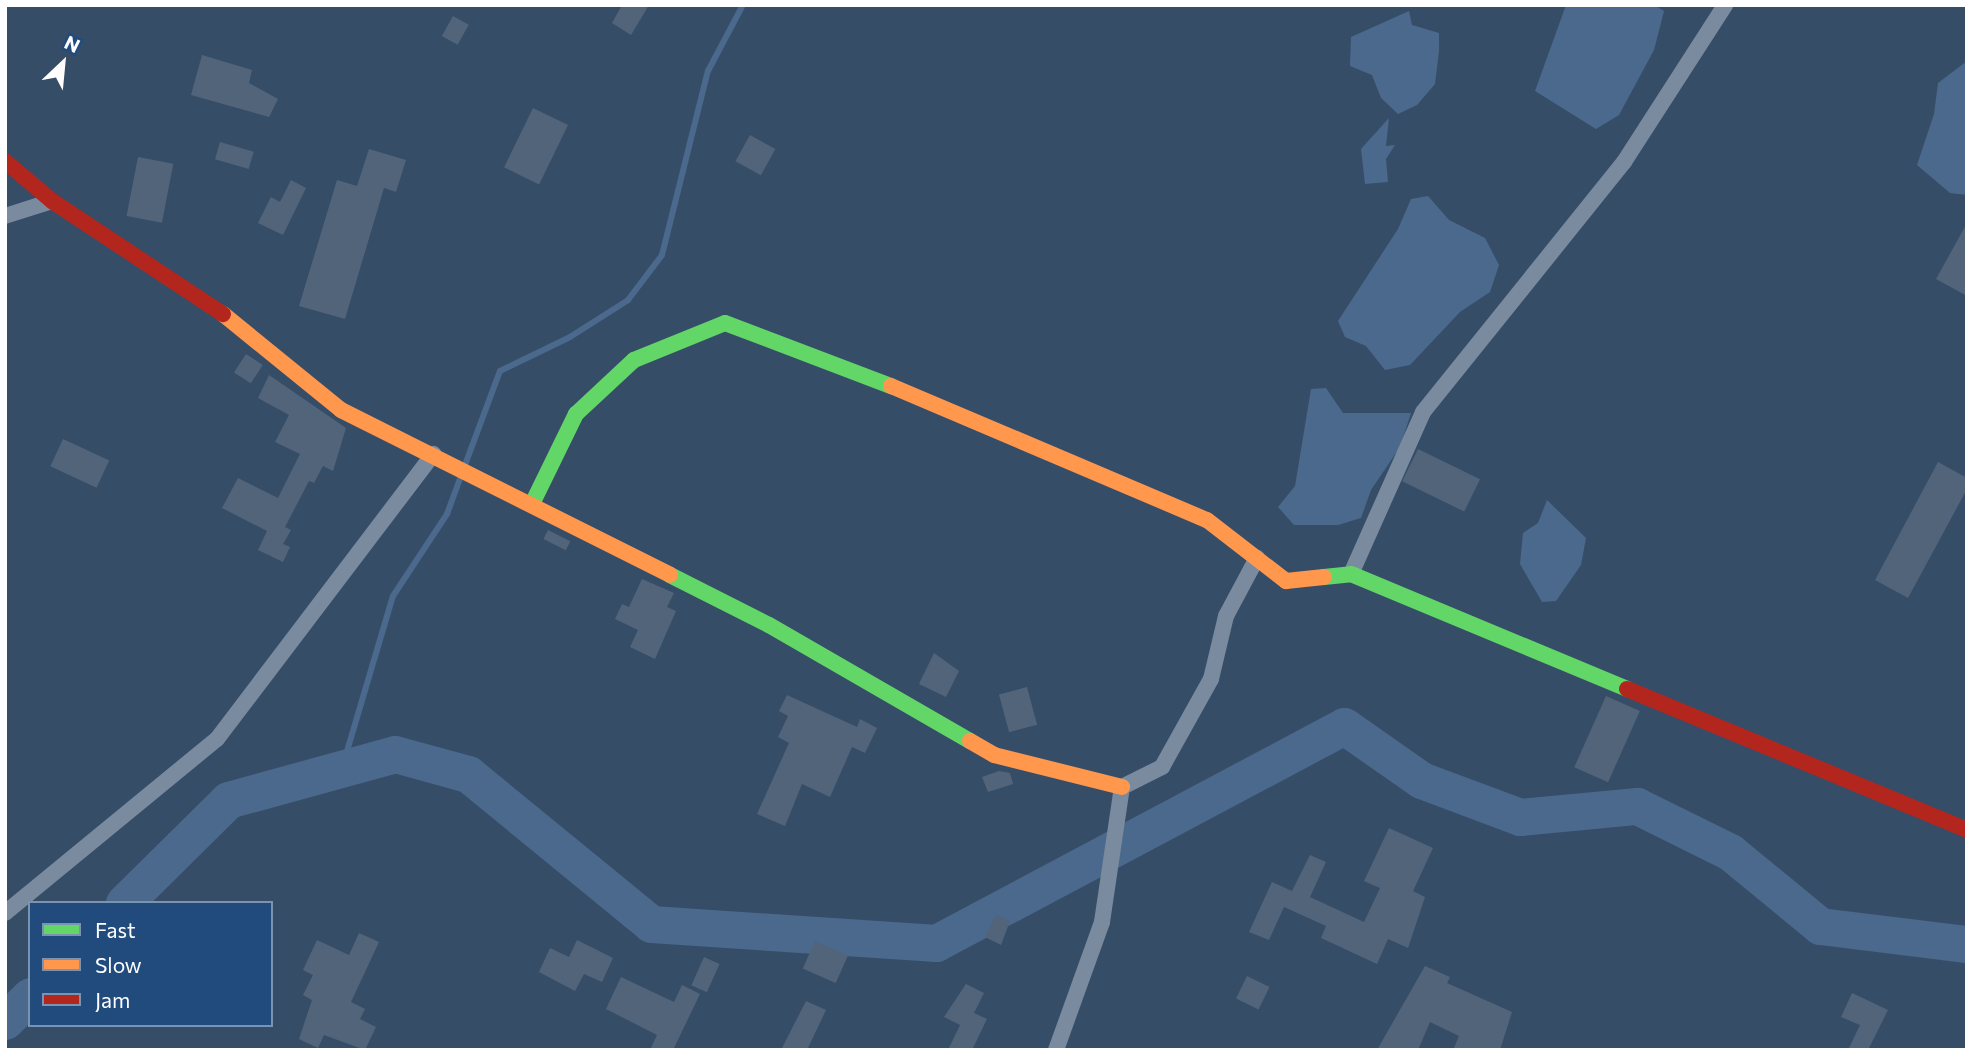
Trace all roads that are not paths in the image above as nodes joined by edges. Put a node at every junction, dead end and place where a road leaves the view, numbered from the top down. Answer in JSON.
{"nodes":[{"id":1,"x":1725,"y":5,"type":"edge"},
{"id":2,"x":5,"y":162,"type":"edge"},
{"id":3,"x":52,"y":201,"type":"junction"},
{"id":4,"x":5,"y":216,"type":"edge"},
{"id":5,"x":433,"y":454,"type":"junction"},
{"id":6,"x":533,"y":502,"type":"junction"},
{"id":7,"x":1257,"y":558,"type":"junction"},
{"id":8,"x":1351,"y":574,"type":"junction"},
{"id":9,"x":1122,"y":787,"type":"junction"},
{"id":10,"x":1967,"y":830,"type":"edge"},
{"id":11,"x":5,"y":913,"type":"edge"},
{"id":12,"x":1056,"y":1050,"type":"edge"}],
"edges":[{"from":1,"to":8,"type":"street"},
{"from":2,"to":3,"type":"street"},
{"from":3,"to":4,"type":"street"},
{"from":3,"to":5,"type":"street"},
{"from":5,"to":6,"type":"street"},
{"from":5,"to":11,"type":"street"},
{"from":6,"to":7,"type":"street"},
{"from":6,"to":9,"type":"street"},
{"from":7,"to":8,"type":"street"},
{"from":7,"to":9,"type":"street"},
{"from":8,"to":10,"type":"street"},
{"from":9,"to":12,"type":"street"}]}
